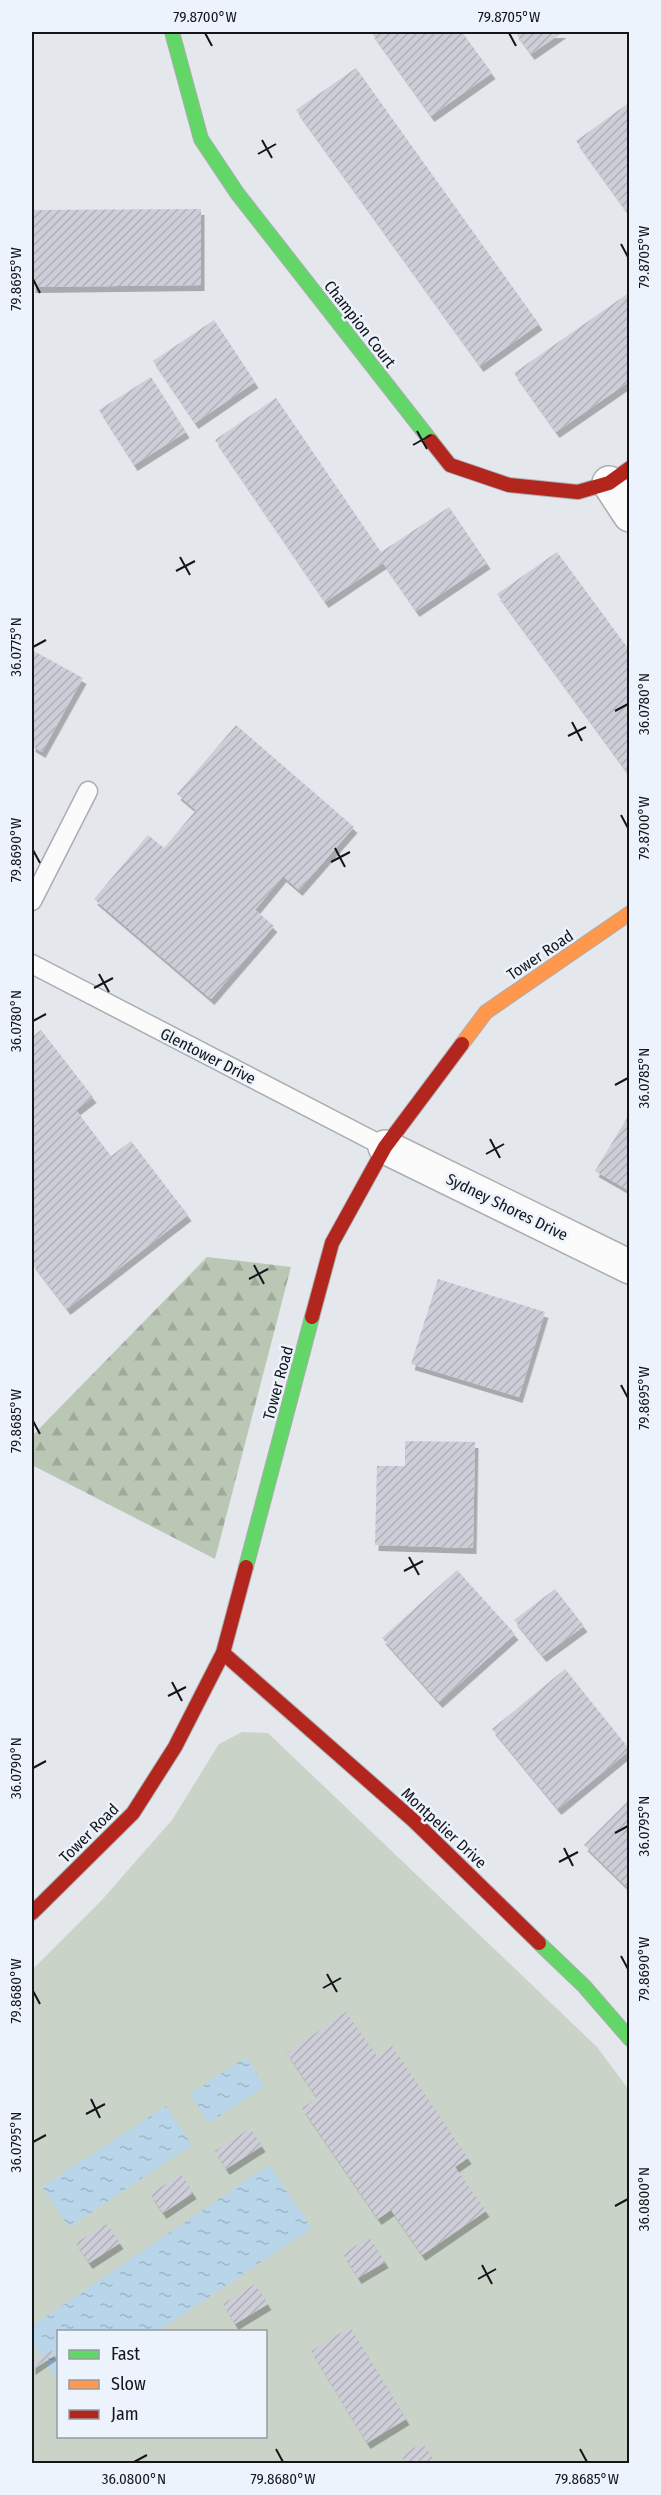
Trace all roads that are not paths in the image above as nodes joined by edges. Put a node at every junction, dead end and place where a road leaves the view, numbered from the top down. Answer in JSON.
{"nodes":[{"id":1,"x":172,"y":32,"type":"edge"},
{"id":2,"x":619,"y":476,"type":"edge"},
{"id":3,"x":630,"y":515,"type":"edge"},
{"id":4,"x":88,"y":791,"type":"dead end"},
{"id":5,"x":32,"y":901,"type":"edge"},
{"id":6,"x":630,"y":913,"type":"edge"},
{"id":7,"x":32,"y":964,"type":"edge"},
{"id":8,"x":385,"y":1147,"type":"junction"},
{"id":9,"x":630,"y":1267,"type":"edge"},
{"id":10,"x":223,"y":1653,"type":"junction"},
{"id":11,"x":32,"y":1913,"type":"edge"},
{"id":12,"x":630,"y":2040,"type":"edge"}],
"edges":[{"from":1,"to":2,"type":"street","name":"Champion Court"},
{"from":2,"to":3,"type":"street"},
{"from":4,"to":5,"type":"lane"},
{"from":6,"to":8,"type":"street","name":"Tower Road"},
{"from":7,"to":8,"type":"lane","name":"Glentower Drive"},
{"from":8,"to":9,"type":"street","name":"Sydney Shores Drive"},
{"from":8,"to":10,"type":"street","name":"Tower Road"},
{"from":10,"to":11,"type":"street","name":"Tower Road"},
{"from":10,"to":12,"type":"street","name":"Montpelier Drive"}]}
